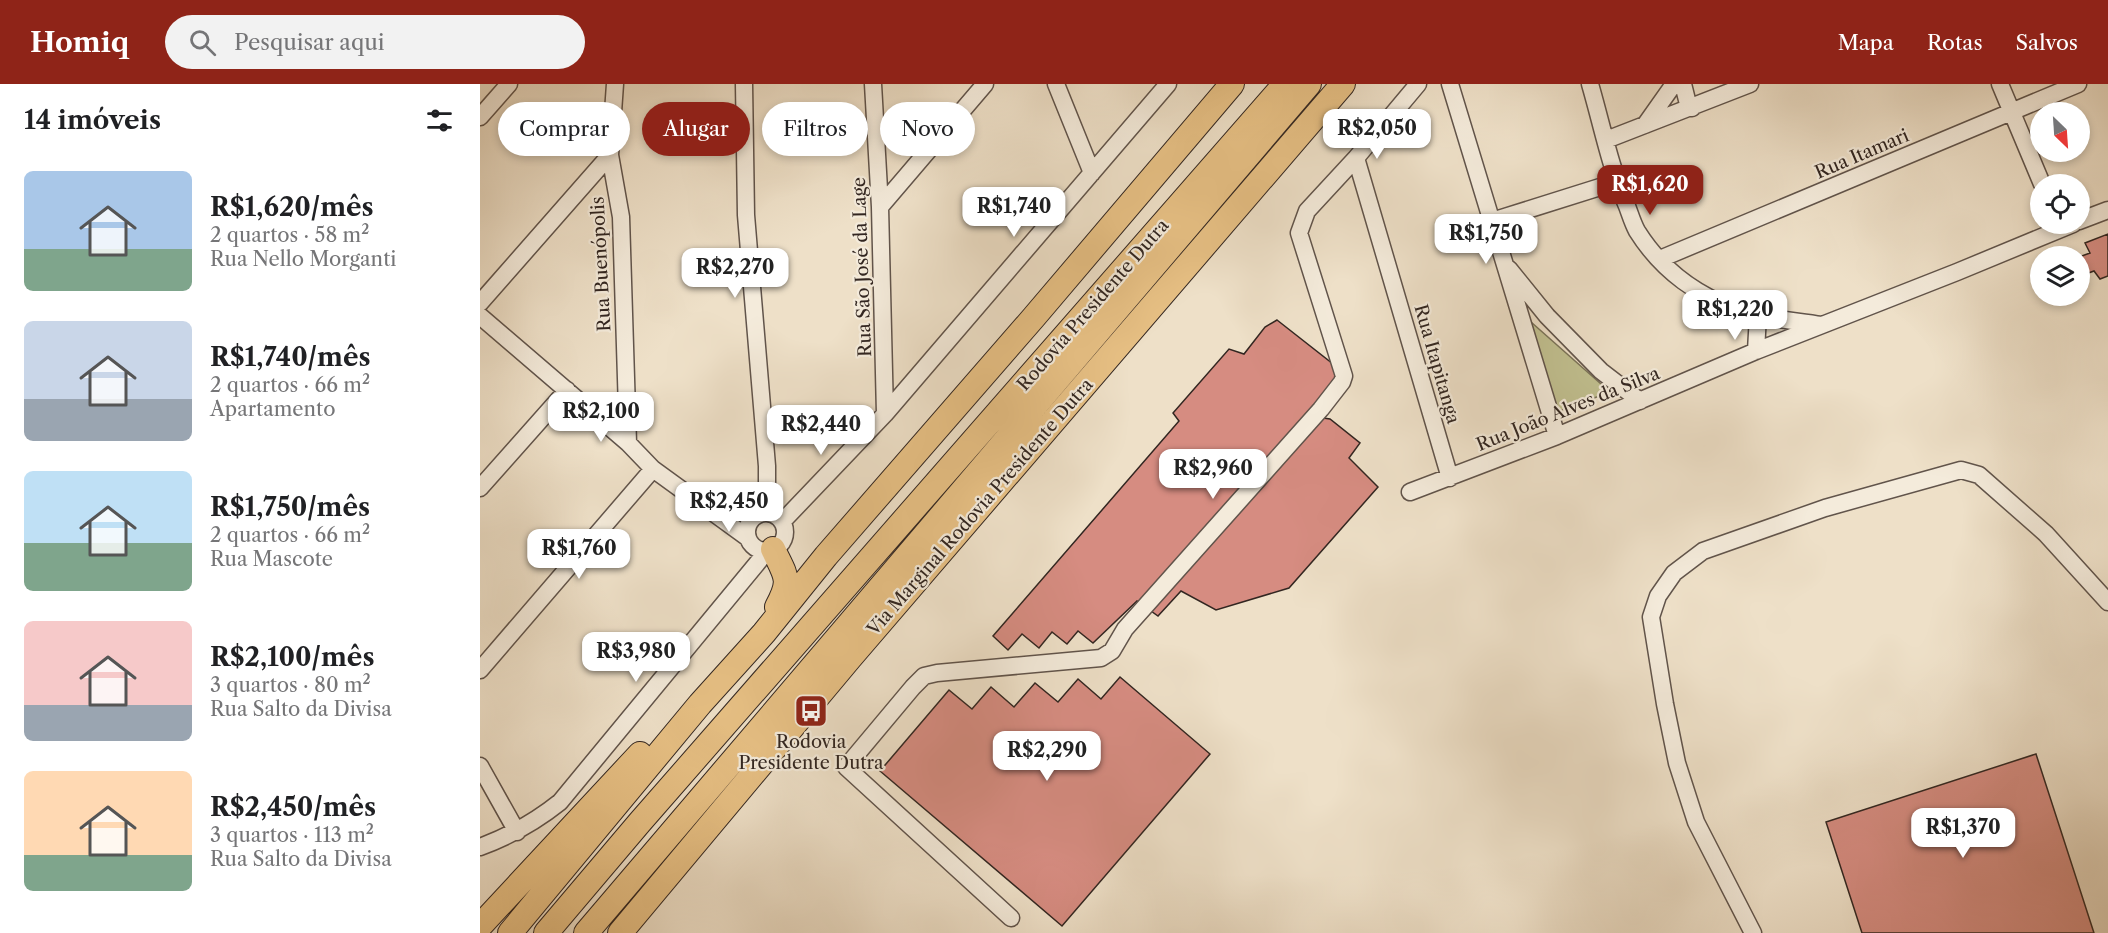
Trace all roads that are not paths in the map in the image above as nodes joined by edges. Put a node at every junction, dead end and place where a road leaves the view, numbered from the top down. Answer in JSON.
{"nodes":[{"id":1,"x":509,"y":84,"type":"edge"},
{"id":2,"x":615,"y":84,"type":"edge"},
{"id":3,"x":744,"y":84,"type":"edge"},
{"id":4,"x":873,"y":84,"type":"edge"},
{"id":5,"x":985,"y":84,"type":"edge"},
{"id":6,"x":1056,"y":84,"type":"edge"},
{"id":7,"x":1168,"y":84,"type":"edge"},
{"id":8,"x":1232,"y":84,"type":"edge"},
{"id":9,"x":1286,"y":84,"type":"edge"},
{"id":10,"x":1309,"y":84,"type":"edge"},
{"id":11,"x":1343,"y":84,"type":"edge"},
{"id":12,"x":1418,"y":84,"type":"edge"},
{"id":13,"x":1450,"y":84,"type":"edge"},
{"id":14,"x":1590,"y":84,"type":"edge"},
{"id":15,"x":1674,"y":84,"type":"edge"},
{"id":16,"x":1683,"y":84,"type":"edge"},
{"id":17,"x":1750,"y":84,"type":"edge"},
{"id":18,"x":2000,"y":84,"type":"edge"},
{"id":19,"x":2078,"y":84,"type":"edge"},
{"id":20,"x":614,"y":102,"type":"edge"},
{"id":21,"x":1692,"y":108,"type":"junction"},
{"id":22,"x":2012,"y":112,"type":"junction"},
{"id":23,"x":480,"y":117,"type":"edge"},
{"id":24,"x":1645,"y":125,"type":"junction"},
{"id":25,"x":1606,"y":140,"type":"junction"},
{"id":26,"x":609,"y":156,"type":"edge"},
{"id":27,"x":610,"y":156,"type":"edge"},
{"id":28,"x":1356,"y":158,"type":"junction"},
{"id":29,"x":1092,"y":173,"type":"junction"},
{"id":30,"x":2038,"y":174,"type":"edge"},
{"id":31,"x":1616,"y":182,"type":"junction"},
{"id":32,"x":880,"y":207,"type":"junction"},
{"id":33,"x":2108,"y":210,"type":"edge"},
{"id":34,"x":2090,"y":217,"type":"edge"},
{"id":35,"x":1492,"y":221,"type":"junction"},
{"id":36,"x":2044,"y":234,"type":"edge"},
{"id":37,"x":1660,"y":259,"type":"junction"},
{"id":38,"x":1503,"y":261,"type":"junction"},
{"id":39,"x":480,"y":303,"type":"edge"},
{"id":40,"x":1758,"y":315,"type":"junction"},
{"id":41,"x":480,"y":316,"type":"edge"},
{"id":42,"x":1821,"y":325,"type":"junction"},
{"id":43,"x":1756,"y":351,"type":"junction"},
{"id":44,"x":567,"y":390,"type":"junction"},
{"id":45,"x":1640,"y":401,"type":"junction"},
{"id":46,"x":885,"y":414,"type":"junction"},
{"id":47,"x":1557,"y":436,"type":"junction"},
{"id":48,"x":628,"y":443,"type":"junction"},
{"id":49,"x":652,"y":469,"type":"junction"},
{"id":50,"x":1450,"y":478,"type":"junction"},
{"id":51,"x":480,"y":488,"type":"edge"},
{"id":52,"x":1410,"y":492,"type":"dead end"},
{"id":53,"x":767,"y":513,"type":"junction"},
{"id":54,"x":782,"y":522,"type":"junction"},
{"id":55,"x":747,"y":538,"type":"junction"},
{"id":56,"x":771,"y":550,"type":"junction"},
{"id":57,"x":2108,"y":602,"type":"edge"},
{"id":58,"x":764,"y":633,"type":"junction"},
{"id":59,"x":480,"y":670,"type":"edge"},
{"id":60,"x":700,"y":704,"type":"junction"},
{"id":61,"x":480,"y":766,"type":"edge"},
{"id":62,"x":517,"y":832,"type":"junction"},
{"id":63,"x":480,"y":848,"type":"edge"},
{"id":64,"x":1011,"y":918,"type":"dead end"},
{"id":65,"x":480,"y":926,"type":"edge"},
{"id":66,"x":510,"y":933,"type":"edge"},
{"id":67,"x":546,"y":933,"type":"edge"},
{"id":68,"x":586,"y":933,"type":"edge"},
{"id":69,"x":620,"y":933,"type":"edge"},
{"id":70,"x":1753,"y":933,"type":"edge"}],
"edges":[{"from":1,"to":23,"type":"street"},
{"from":2,"to":20,"type":"street","name":"Rua Buenópolis"},
{"from":3,"to":53,"type":"street"},
{"from":4,"to":32,"type":"street","name":"Rua São José da Lage"},
{"from":5,"to":32,"type":"street"},
{"from":6,"to":29,"type":"street"},
{"from":7,"to":29,"type":"street"},
{"from":8,"to":58,"type":"highway","name":"Rodovia Presidente Dutra"},
{"from":9,"to":67,"type":"highway","name":"Rodovia Presidente Dutra"},
{"from":10,"to":68,"type":"highway","name":"Rodovia Presidente Dutra"},
{"from":11,"to":69,"type":"highway","name":"Via Marginal Rodovia Presidente Dutra"},
{"from":12,"to":28,"type":"street"},
{"from":13,"to":35,"type":"street"},
{"from":14,"to":25,"type":"street"},
{"from":15,"to":24,"type":"street"},
{"from":16,"to":21,"type":"street"},
{"from":17,"to":21,"type":"street"},
{"from":18,"to":22,"type":"street"},
{"from":19,"to":22,"type":"street","name":"Rua Itamari"},
{"from":21,"to":24,"type":"street"},
{"from":22,"to":30,"type":"street"},
{"from":22,"to":37,"type":"street","name":"Rua Itamari"},
{"from":24,"to":25,"type":"street"},
{"from":25,"to":31,"type":"street"},
{"from":26,"to":39,"type":"street"},
{"from":27,"to":48,"type":"street","name":"Rua Buenópolis"},
{"from":28,"to":50,"type":"street","name":"Rua Itapitanga"},
{"from":28,"to":64,"type":"street"},
{"from":29,"to":46,"type":"street"},
{"from":31,"to":35,"type":"street"},
{"from":31,"to":37,"type":"street"},
{"from":32,"to":46,"type":"street","name":"Rua São José da Lage"},
{"from":33,"to":34,"type":"street"},
{"from":35,"to":38,"type":"street"},
{"from":36,"to":42,"type":"street","name":"Rua João Alves da Silva"},
{"from":37,"to":40,"type":"street"},
{"from":38,"to":45,"type":"street"},
{"from":38,"to":47,"type":"street"},
{"from":40,"to":42,"type":"street"},
{"from":40,"to":43,"type":"street"},
{"from":41,"to":44,"type":"street"},
{"from":42,"to":43,"type":"street","name":"Rua João Alves da Silva"},
{"from":43,"to":45,"type":"street","name":"Rua João Alves da Silva"},
{"from":44,"to":48,"type":"street"},
{"from":44,"to":51,"type":"street"},
{"from":45,"to":47,"type":"street","name":"Rua João Alves da Silva"},
{"from":46,"to":54,"type":"street"},
{"from":47,"to":50,"type":"street","name":"Rua João Alves da Silva"},
{"from":48,"to":49,"type":"street"},
{"from":49,"to":55,"type":"street"},
{"from":49,"to":59,"type":"street"},
{"from":50,"to":52,"type":"street","name":"Rua João Alves da Silva"},
{"from":53,"to":54,"type":"street"},
{"from":53,"to":55,"type":"street"},
{"from":54,"to":56,"type":"street"},
{"from":55,"to":56,"type":"street"},
{"from":56,"to":58,"type":"highway"},
{"from":56,"to":62,"type":"street"},
{"from":57,"to":70,"type":"street"},
{"from":58,"to":60,"type":"highway","name":"Rodovia Presidente Dutra"},
{"from":60,"to":65,"type":"highway"},
{"from":60,"to":66,"type":"highway","name":"Rodovia Presidente Dutra"},
{"from":61,"to":62,"type":"street"},
{"from":62,"to":63,"type":"street"}]}
